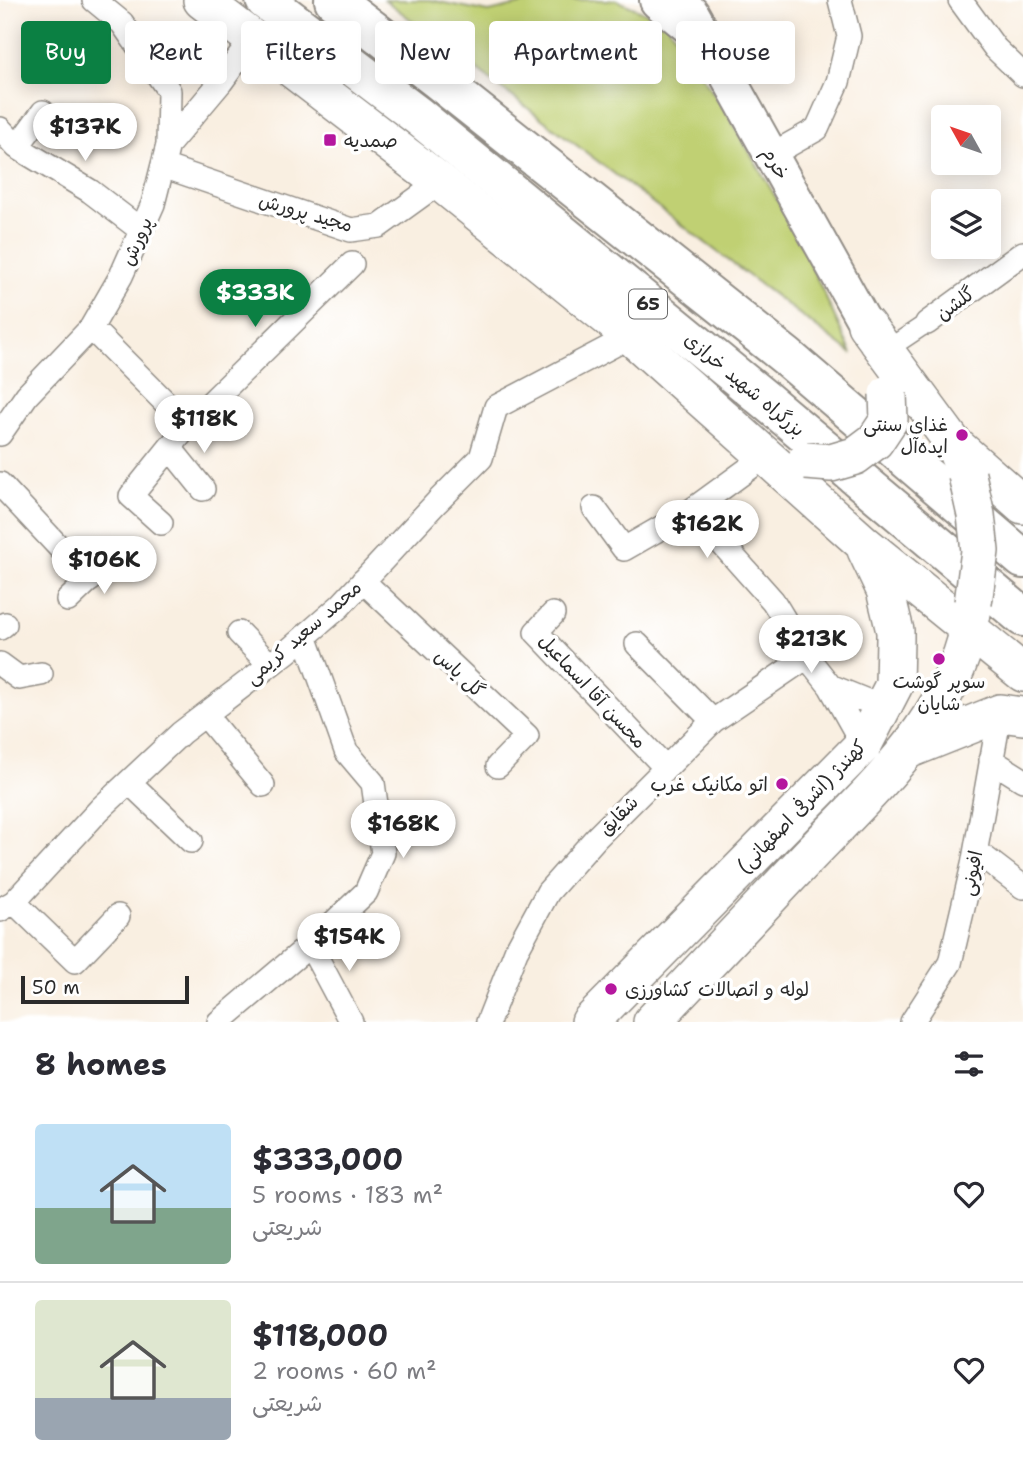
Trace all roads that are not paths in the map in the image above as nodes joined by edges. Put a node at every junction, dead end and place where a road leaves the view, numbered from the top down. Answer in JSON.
{"nodes":[{"id":1,"x":94,"y":0,"type":"edge"},
{"id":2,"x":202,"y":0,"type":"edge"},
{"id":3,"x":235,"y":0,"type":"edge"},
{"id":4,"x":265,"y":0,"type":"edge"},
{"id":5,"x":334,"y":0,"type":"edge"},
{"id":6,"x":659,"y":0,"type":"edge"},
{"id":7,"x":685,"y":0,"type":"edge"},
{"id":8,"x":840,"y":0,"type":"edge"},
{"id":9,"x":960,"y":0,"type":"edge"},
{"id":10,"x":685,"y":21,"type":"edge"},
{"id":11,"x":696,"y":21,"type":"edge"},
{"id":12,"x":241,"y":29,"type":"edge"},
{"id":13,"x":241,"y":54,"type":"edge"},
{"id":14,"x":1021,"y":70,"type":"edge"},
{"id":15,"x":313,"y":84,"type":"edge"},
{"id":16,"x":731,"y":84,"type":"edge"},
{"id":17,"x":43,"y":112,"type":"dead end"},
{"id":18,"x":0,"y":129,"type":"edge"},
{"id":19,"x":17,"y":147,"type":"junction"},
{"id":20,"x":771,"y":155,"type":"junction"},
{"id":21,"x":165,"y":156,"type":"junction"},
{"id":22,"x":440,"y":182,"type":"junction"},
{"id":23,"x":141,"y":230,"type":"junction"},
{"id":24,"x":1023,"y":253,"type":"edge"},
{"id":25,"x":352,"y":264,"type":"dead end"},
{"id":26,"x":927,"y":323,"type":"joint"},
{"id":27,"x":91,"y":328,"type":"junction"},
{"id":28,"x":631,"y":336,"type":"junction"},
{"id":29,"x":876,"y":338,"type":"junction"},
{"id":30,"x":718,"y":362,"type":"junction"},
{"id":31,"x":188,"y":425,"type":"junction"},
{"id":32,"x":0,"y":434,"type":"edge"},
{"id":33,"x":170,"y":448,"type":"junction"},
{"id":34,"x":766,"y":456,"type":"junction"},
{"id":35,"x":960,"y":459,"type":"junction"},
{"id":36,"x":0,"y":484,"type":"edge"},
{"id":37,"x":203,"y":489,"type":"dead end"},
{"id":38,"x":1023,"y":505,"type":"edge"},
{"id":39,"x":594,"y":508,"type":"dead end"},
{"id":40,"x":692,"y":510,"type":"junction"},
{"id":41,"x":162,"y":523,"type":"dead end"},
{"id":42,"x":863,"y":542,"type":"junction"},
{"id":43,"x":1023,"y":559,"type":"edge"},
{"id":44,"x":110,"y":560,"type":"dead end"},
{"id":45,"x":90,"y":580,"type":"junction"},
{"id":46,"x":363,"y":581,"type":"junction"},
{"id":47,"x":68,"y":600,"type":"dead end"},
{"id":48,"x":553,"y":614,"type":"dead end"},
{"id":49,"x":972,"y":616,"type":"junction"},
{"id":50,"x":1023,"y":617,"type":"edge"},
{"id":51,"x":239,"y":633,"type":"dead end"},
{"id":52,"x":305,"y":636,"type":"junction"},
{"id":53,"x":637,"y":644,"type":"dead end"},
{"id":54,"x":807,"y":657,"type":"junction"},
{"id":55,"x":0,"y":664,"type":"edge"},
{"id":56,"x":270,"y":665,"type":"junction"},
{"id":57,"x":1023,"y":673,"type":"edge"},
{"id":58,"x":41,"y":674,"type":"dead end"},
{"id":59,"x":830,"y":686,"type":"junction"},
{"id":60,"x":889,"y":696,"type":"junction"},
{"id":61,"x":937,"y":707,"type":"junction"},
{"id":62,"x":1011,"y":714,"type":"edge"},
{"id":63,"x":205,"y":715,"type":"junction"},
{"id":64,"x":713,"y":721,"type":"junction"},
{"id":65,"x":863,"y":745,"type":"junction"},
{"id":66,"x":910,"y":749,"type":"junction"},
{"id":67,"x":991,"y":760,"type":"junction"},
{"id":68,"x":498,"y":766,"type":"dead end"},
{"id":69,"x":666,"y":768,"type":"junction"},
{"id":70,"x":1023,"y":779,"type":"edge"},
{"id":71,"x":129,"y":782,"type":"junction"},
{"id":72,"x":263,"y":785,"type":"dead end"},
{"id":73,"x":191,"y":841,"type":"dead end"},
{"id":74,"x":976,"y":851,"type":"junction"},
{"id":75,"x":1023,"y":887,"type":"edge"},
{"id":76,"x":7,"y":906,"type":"edge"},
{"id":77,"x":118,"y":916,"type":"dead end"},
{"id":78,"x":310,"y":945,"type":"junction"},
{"id":79,"x":219,"y":1022,"type":"edge"},
{"id":80,"x":351,"y":1022,"type":"edge"},
{"id":81,"x":488,"y":1022,"type":"edge"},
{"id":82,"x":590,"y":1022,"type":"edge"},
{"id":83,"x":652,"y":1022,"type":"edge"},
{"id":84,"x":912,"y":1022,"type":"edge"}],
"edges":[{"from":1,"to":21,"type":"street"},
{"from":2,"to":12,"type":"main road"},
{"from":3,"to":30,"type":"highway"},
{"from":4,"to":30,"type":"highway","name":"بزرگراه شهید خرازی","number":"65"},
{"from":5,"to":43,"type":"highway","number":"65"},
{"from":6,"to":10,"type":"highway"},
{"from":7,"to":11,"type":"main road","name":"خرم"},
{"from":8,"to":20,"type":"street"},
{"from":9,"to":14,"type":"street"},
{"from":13,"to":21,"type":"street","name":"پرورش"},
{"from":15,"to":22,"type":"main road"},
{"from":16,"to":20,"type":"main road","name":"خرم"},
{"from":17,"to":19,"type":"street"},
{"from":18,"to":19,"type":"street"},
{"from":19,"to":23,"type":"street"},
{"from":20,"to":29,"type":"main road","name":"خرم"},
{"from":21,"to":22,"type":"street","name":"مجید پرورش"},
{"from":21,"to":23,"type":"street","name":"پرورش"},
{"from":22,"to":28,"type":"main road"},
{"from":23,"to":27,"type":"street","name":"پرورش"},
{"from":24,"to":26,"type":"street","name":"گلشن"},
{"from":25,"to":31,"type":"street"},
{"from":26,"to":29,"type":"street","name":"گلشن"},
{"from":27,"to":31,"type":"street"},
{"from":27,"to":32,"type":"street","name":"پرورش"},
{"from":28,"to":34,"type":"main road"},
{"from":28,"to":46,"type":"street","name":"محمد سعید کریمی"},
{"from":29,"to":34,"type":"main road","bridge":true},
{"from":29,"to":35,"type":"main road"},
{"from":30,"to":50,"type":"highway","name":"بزرگراه شهید خرازی","number":"65"},
{"from":31,"to":33,"type":"street"},
{"from":33,"to":37,"type":"street"},
{"from":33,"to":41,"type":"street"},
{"from":34,"to":40,"type":"street"},
{"from":34,"to":42,"type":"main road"},
{"from":35,"to":38,"type":"main road"},
{"from":35,"to":49,"type":"main road","name":"کهندژ (اشرفی اصفهانی)","bridge":true},
{"from":36,"to":45,"type":"street"},
{"from":39,"to":40,"type":"street"},
{"from":40,"to":54,"type":"street"},
{"from":42,"to":49,"type":"main road"},
{"from":42,"to":60,"type":"main road","name":"کهندژ (اشرفی اصفهانی)"},
{"from":44,"to":45,"type":"street"},
{"from":45,"to":47,"type":"street"},
{"from":46,"to":52,"type":"street","name":"محمد سعید کریمی"},
{"from":46,"to":68,"type":"street","name":"گل یاس"},
{"from":48,"to":69,"type":"street","name":"محسن آقا اسماعیل"},
{"from":49,"to":57,"type":"main road"},
{"from":49,"to":61,"type":"main road","name":"کهندژ (اشرفی اصفهانی)"},
{"from":51,"to":56,"type":"street"},
{"from":52,"to":56,"type":"street","name":"محمد سعید کریمی"},
{"from":52,"to":78,"type":"street"},
{"from":53,"to":64,"type":"street"},
{"from":54,"to":59,"type":"street"},
{"from":54,"to":64,"type":"street","name":"شقایق"},
{"from":55,"to":58,"type":"street"},
{"from":56,"to":63,"type":"street","name":"محمد سعید کریمی"},
{"from":59,"to":60,"type":"street"},
{"from":59,"to":65,"type":"street"},
{"from":60,"to":61,"type":"main road"},
{"from":60,"to":65,"type":"main road","name":"کهندژ (اشرفی اصفهانی)"},
{"from":61,"to":66,"type":"main road","name":"کهندژ (اشرفی اصفهانی)"},
{"from":62,"to":66,"type":"main road"},
{"from":62,"to":67,"type":"street","name":"افیونی"},
{"from":63,"to":71,"type":"street","name":"محمد سعید کریمی"},
{"from":63,"to":72,"type":"street"},
{"from":64,"to":69,"type":"street","name":"شقایق"},
{"from":65,"to":82,"type":"main road","name":"کهندژ (اشرفی اصفهانی)"},
{"from":66,"to":83,"type":"main road","name":"کهندژ (اشرفی اصفهانی)"},
{"from":67,"to":70,"type":"street"},
{"from":67,"to":74,"type":"street","name":"افیونی"},
{"from":69,"to":81,"type":"street","name":"شقایق"},
{"from":71,"to":73,"type":"street"},
{"from":71,"to":76,"type":"street","name":"محمد سعید کریمی"},
{"from":74,"to":75,"type":"street"},
{"from":74,"to":84,"type":"street","name":"افیونی"},
{"from":76,"to":77,"type":"street"},
{"from":78,"to":79,"type":"street"},
{"from":78,"to":80,"type":"street"}]}
